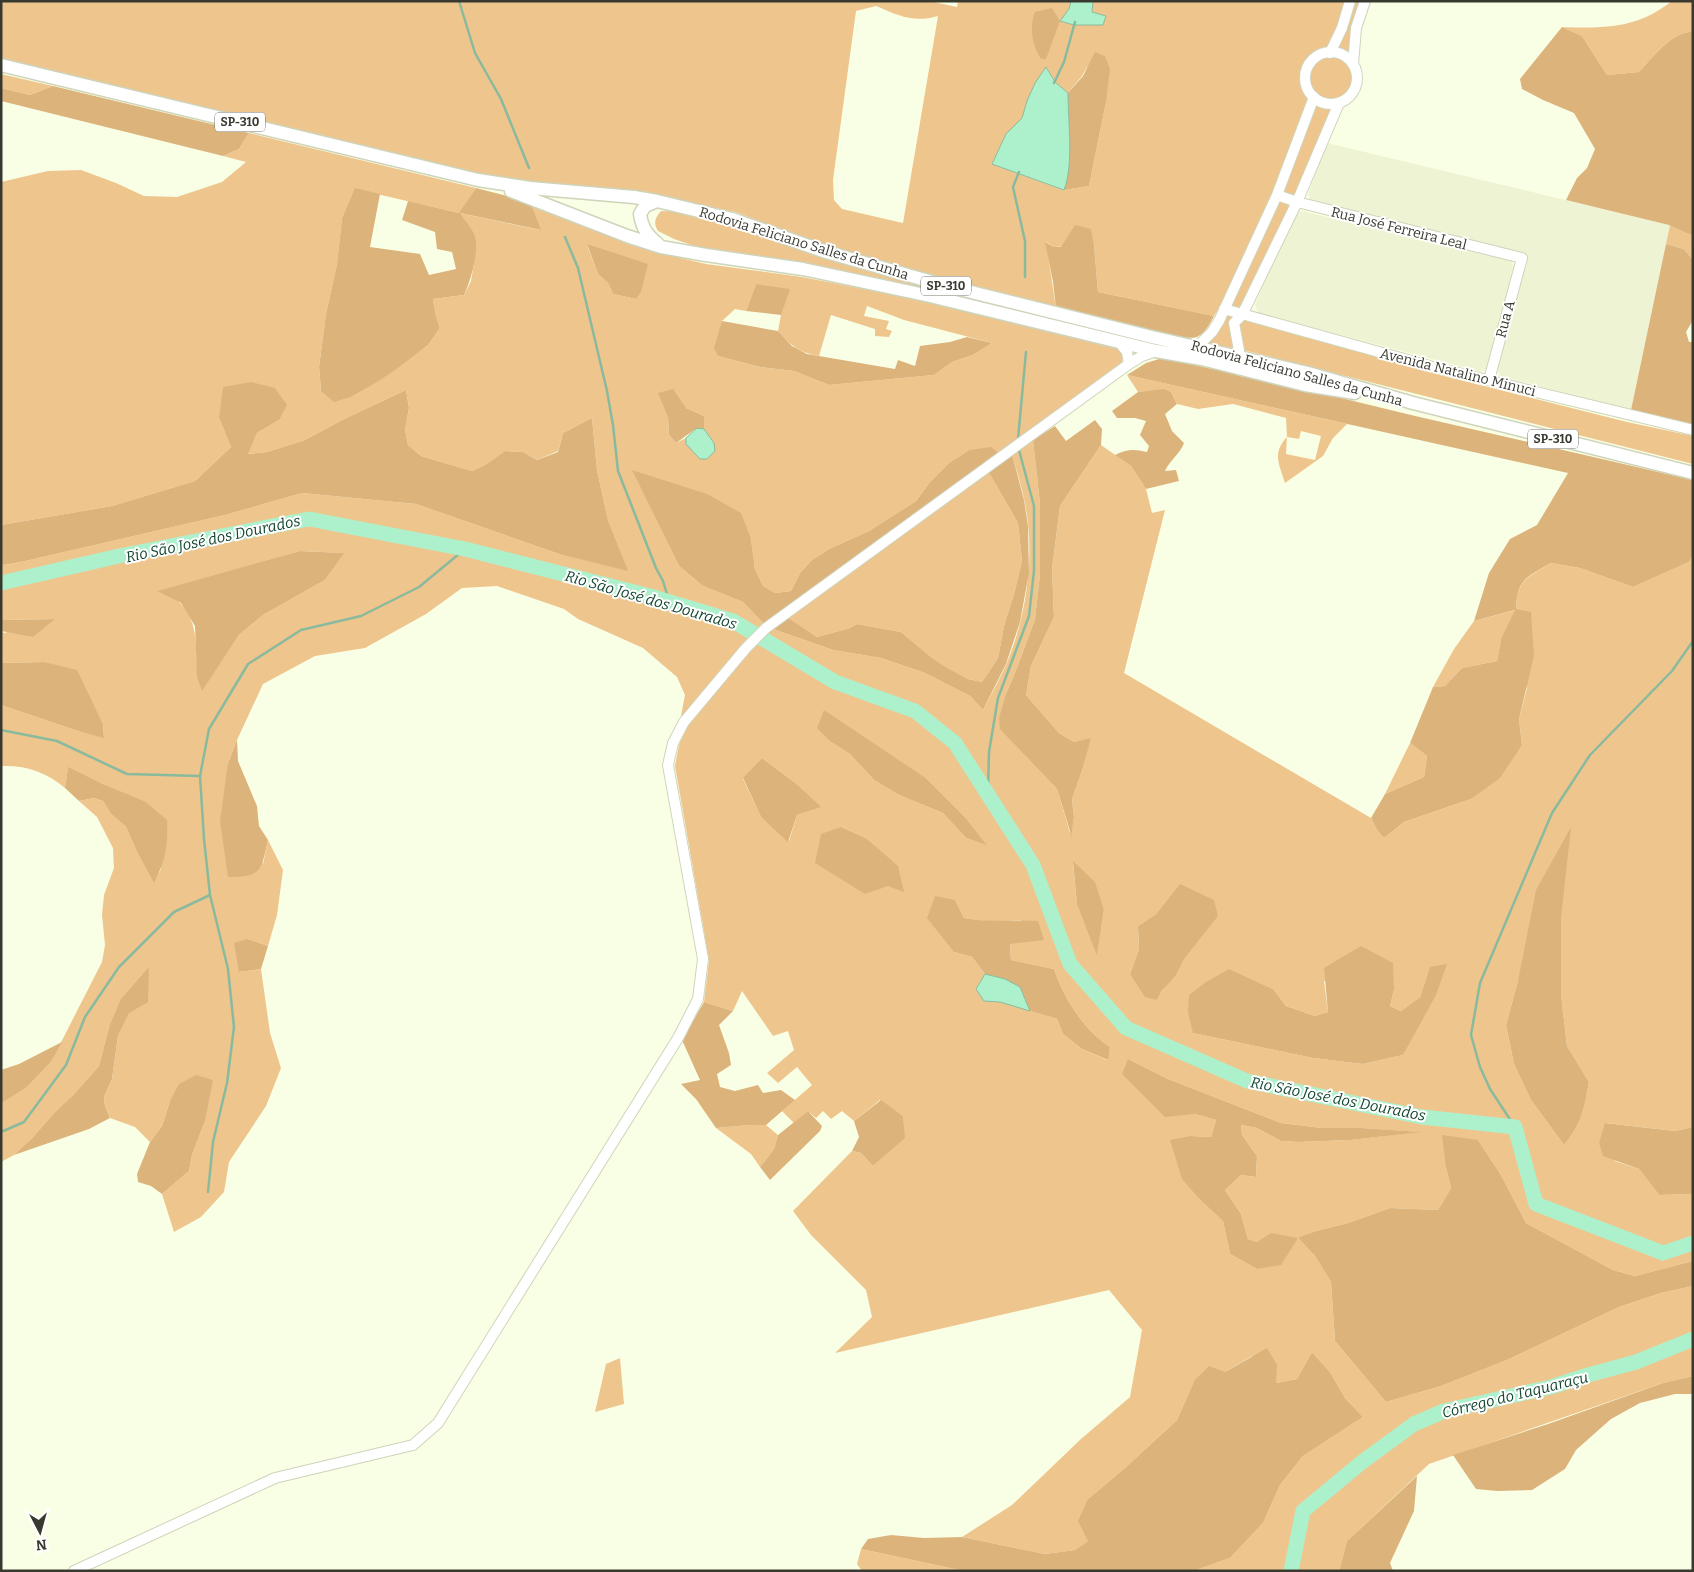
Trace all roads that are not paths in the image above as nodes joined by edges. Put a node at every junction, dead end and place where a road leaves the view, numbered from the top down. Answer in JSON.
{"nodes":[{"id":1,"x":1350,"y":1,"type":"edge"},
{"id":2,"x":1365,"y":1,"type":"edge"},
{"id":3,"x":1330,"y":52,"type":"junction"},
{"id":4,"x":1353,"y":64,"type":"junction"},
{"id":5,"x":1,"y":65,"type":"edge"},
{"id":6,"x":1314,"y":98,"type":"junction"},
{"id":7,"x":1339,"y":103,"type":"junction"},
{"id":8,"x":478,"y":180,"type":"junction"},
{"id":9,"x":1277,"y":195,"type":"junction"},
{"id":10,"x":657,"y":200,"type":"junction"},
{"id":11,"x":1297,"y":202,"type":"junction"},
{"id":12,"x":661,"y":247,"type":"junction"},
{"id":13,"x":1522,"y":258,"type":"joint"},
{"id":14,"x":1224,"y":309,"type":"junction"},
{"id":15,"x":1242,"y":315,"type":"junction"},
{"id":16,"x":1119,"y":342,"type":"junction"},
{"id":17,"x":1198,"y":346,"type":"junction"},
{"id":18,"x":1156,"y":351,"type":"junction"},
{"id":19,"x":1240,"y":356,"type":"junction"},
{"id":20,"x":1128,"y":364,"type":"junction"},
{"id":21,"x":1490,"y":380,"type":"junction"},
{"id":22,"x":1413,"y":403,"type":"junction"},
{"id":23,"x":1693,"y":430,"type":"edge"},
{"id":24,"x":1693,"y":473,"type":"edge"},
{"id":25,"x":74,"y":1571,"type":"edge"}],
"edges":[{"from":1,"to":3,"type":"street"},
{"from":2,"to":4,"type":"street"},
{"from":3,"to":4,"type":"street"},
{"from":3,"to":6,"type":"street"},
{"from":4,"to":7,"type":"street"},
{"from":5,"to":8,"type":"main road","name":"Rodovia Feliciano Salles da Cunha","number":"SP-310"},
{"from":6,"to":7,"type":"street"},
{"from":6,"to":9,"type":"street"},
{"from":7,"to":11,"type":"street"},
{"from":8,"to":10,"type":"main road","name":"Rodovia Feliciano Salles da Cunha","number":"SP-310"},
{"from":8,"to":12,"type":"main road","name":"Rodovia Feliciano Salles da Cunha","number":"SP-310"},
{"from":9,"to":11,"type":"street","name":"Rua José Ferreira Leal"},
{"from":9,"to":14,"type":"street"},
{"from":10,"to":12,"type":"main road"},
{"from":10,"to":17,"type":"main road","name":"Rodovia Feliciano Salles da Cunha","number":"SP-310"},
{"from":11,"to":13,"type":"street","name":"Rua José Ferreira Leal"},
{"from":11,"to":15,"type":"street"},
{"from":12,"to":16,"type":"main road","name":"Rodovia Feliciano Salles da Cunha","number":"SP-310"},
{"from":13,"to":21,"type":"street","name":"Rua A"},
{"from":14,"to":15,"type":"street","name":"Avenida Natalino Minuci"},
{"from":14,"to":17,"type":"street"},
{"from":15,"to":19,"type":"street"},
{"from":15,"to":21,"type":"street","name":"Avenida Natalino Minuci"},
{"from":16,"to":18,"type":"main road","name":"Rodovia Feliciano Salles da Cunha","number":"SP-310"},
{"from":16,"to":20,"type":"street"},
{"from":17,"to":19,"type":"main road","name":"Rodovia Feliciano Salles da Cunha","number":"SP-310"},
{"from":18,"to":20,"type":"street"},
{"from":18,"to":22,"type":"main road","name":"Rodovia Feliciano Salles da Cunha","number":"SP-310"},
{"from":19,"to":22,"type":"main road","name":"Rodovia Feliciano Salles da Cunha","number":"SP-310"},
{"from":20,"to":25,"type":"street"},
{"from":21,"to":23,"type":"street","name":"Avenida Natalino Minuci"},
{"from":22,"to":24,"type":"main road","number":"SP-310"}]}
